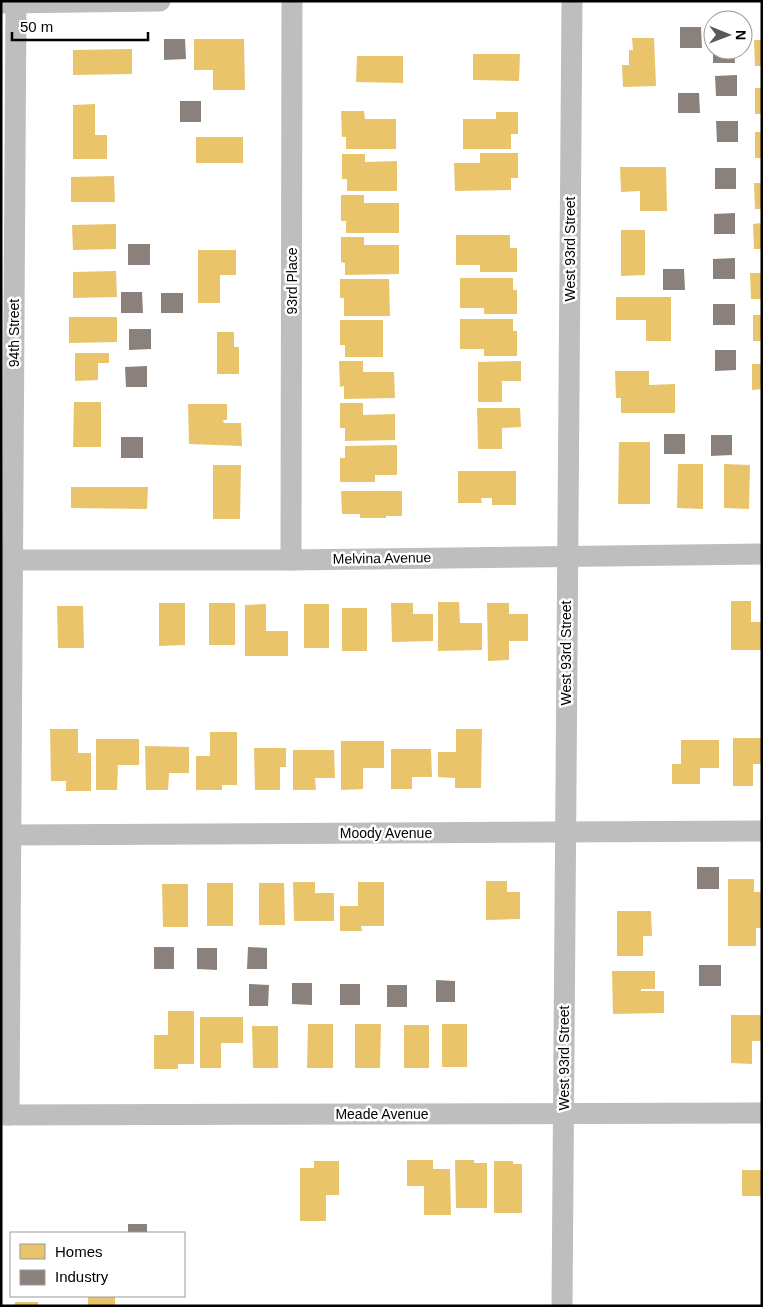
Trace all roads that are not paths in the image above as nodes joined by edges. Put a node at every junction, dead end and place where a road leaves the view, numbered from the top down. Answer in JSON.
{"nodes":[{"id":1,"x":160,"y":1,"type":"edge"},
{"id":2,"x":292,"y":1,"type":"edge"},
{"id":3,"x":572,"y":1,"type":"edge"},
{"id":4,"x":11,"y":2,"type":"edge"},
{"id":5,"x":762,"y":554,"type":"edge"},
{"id":6,"x":567,"y":555,"type":"junction"},
{"id":7,"x":7,"y":560,"type":"edge"},
{"id":8,"x":291,"y":560,"type":"junction"},
{"id":9,"x":762,"y":830,"type":"edge"},
{"id":10,"x":565,"y":832,"type":"junction"},
{"id":11,"x":10,"y":835,"type":"junction"},
{"id":12,"x":762,"y":1113,"type":"edge"},
{"id":13,"x":564,"y":1114,"type":"junction"},
{"id":14,"x":5,"y":1115,"type":"edge"},
{"id":15,"x":562,"y":1306,"type":"edge"}],
"edges":[{"from":1,"to":4,"type":"street"},
{"from":2,"to":8,"type":"street","name":"93rd Place"},
{"from":3,"to":6,"type":"street","name":"West 93rd Street"},
{"from":4,"to":7,"type":"street","name":"94th Street"},
{"from":5,"to":6,"type":"street","name":"Melvina Avenue"},
{"from":6,"to":8,"type":"street","name":"Melvina Avenue"},
{"from":6,"to":10,"type":"street","name":"West 93rd Street"},
{"from":7,"to":8,"type":"street","name":"Melvina Avenue"},
{"from":7,"to":11,"type":"street","name":"94th Street"},
{"from":9,"to":10,"type":"street","name":"Moody Avenue"},
{"from":10,"to":11,"type":"street","name":"Moody Avenue"},
{"from":10,"to":13,"type":"street","name":"West 93rd Street"},
{"from":11,"to":14,"type":"street","name":"94th Street"},
{"from":12,"to":13,"type":"street","name":"Meade Avenue"},
{"from":13,"to":14,"type":"street","name":"Meade Avenue"},
{"from":13,"to":15,"type":"street","name":"West 93rd Street"}]}
